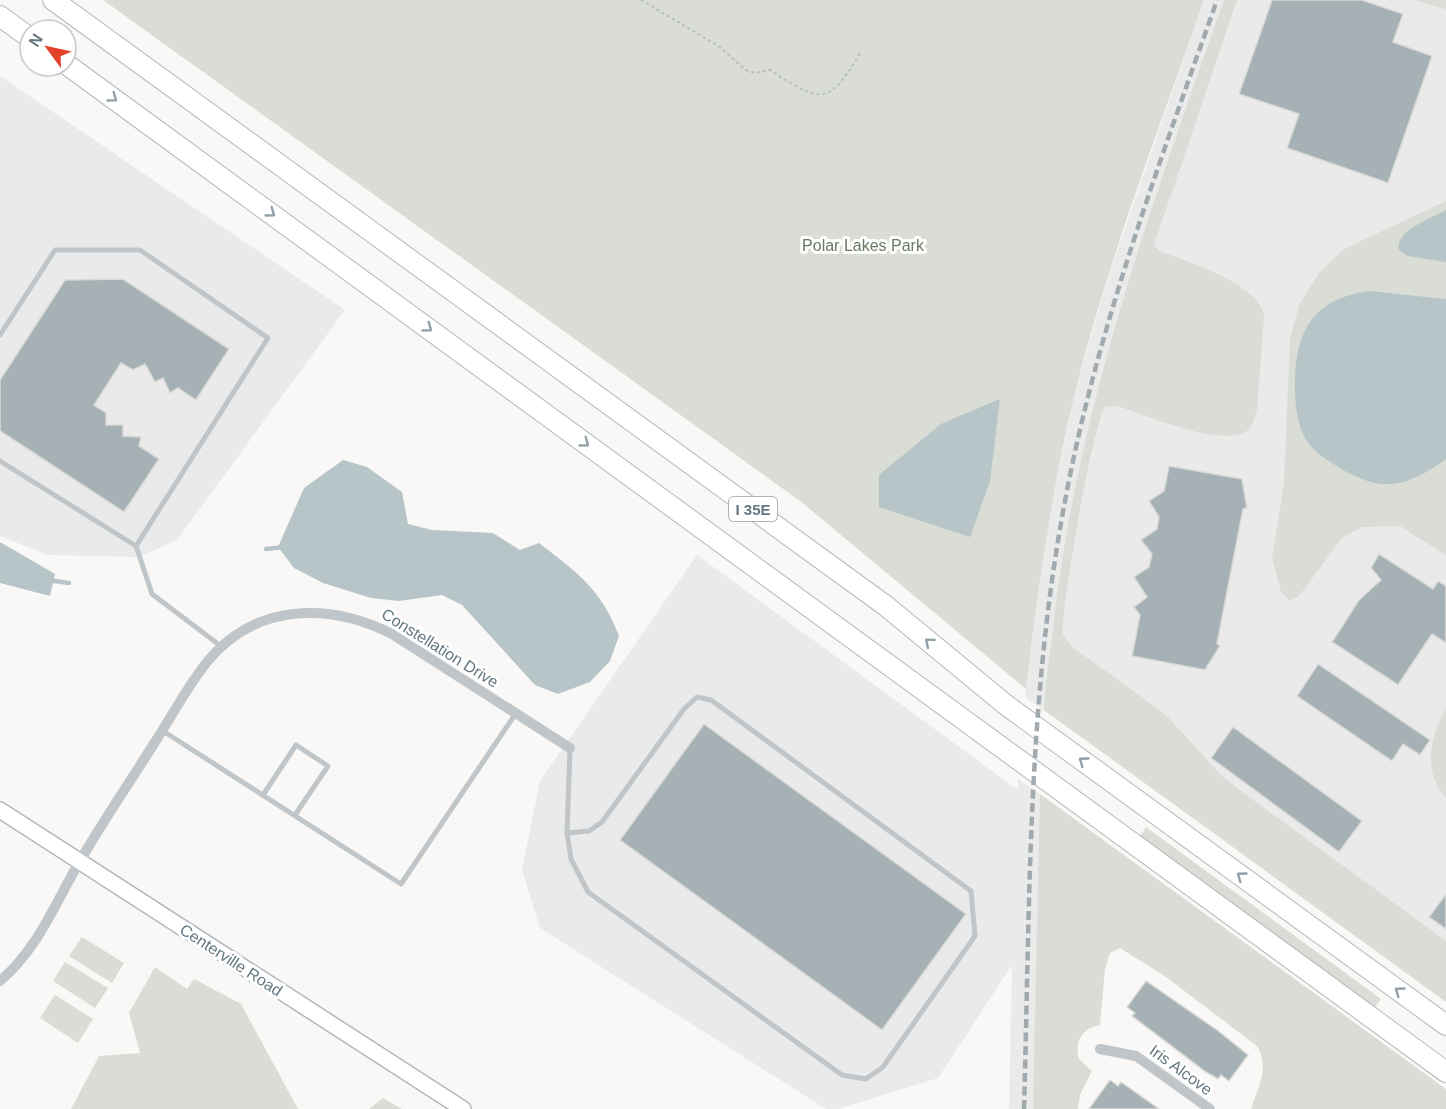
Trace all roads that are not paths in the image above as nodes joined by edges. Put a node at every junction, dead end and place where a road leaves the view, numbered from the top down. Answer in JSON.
{"nodes":[{"id":1,"x":54,"y":0,"type":"edge"},
{"id":2,"x":0,"y":16,"type":"edge"},
{"id":3,"x":18,"y":29,"type":"edge"},
{"id":4,"x":78,"y":73,"type":"edge"},
{"id":5,"x":0,"y":335,"type":"edge"},
{"id":6,"x":0,"y":461,"type":"edge"},
{"id":7,"x":136,"y":546,"type":"junction"},
{"id":8,"x":222,"y":647,"type":"junction"},
{"id":9,"x":516,"y":714,"type":"junction"},
{"id":10,"x":163,"y":731,"type":"junction"},
{"id":11,"x":570,"y":748,"type":"joint"},
{"id":12,"x":263,"y":795,"type":"junction"},
{"id":13,"x":0,"y":810,"type":"edge"},
{"id":14,"x":295,"y":815,"type":"junction"},
{"id":15,"x":567,"y":833,"type":"junction"},
{"id":16,"x":80,"y":861,"type":"junction"},
{"id":17,"x":0,"y":981,"type":"edge"},
{"id":18,"x":1446,"y":1025,"type":"edge"},
{"id":19,"x":1100,"y":1049,"type":"dead end"},
{"id":20,"x":1446,"y":1072,"type":"edge"},
{"id":21,"x":463,"y":1109,"type":"edge"},
{"id":22,"x":1209,"y":1109,"type":"edge"}],
"edges":[{"from":18,"to":1,"type":"highway","number":"I 35E","one_way":true},
{"from":2,"to":3,"type":"highway"},
{"from":4,"to":20,"type":"highway","number":"I 35E","one_way":true},
{"from":5,"to":7,"type":"lane"},
{"from":6,"to":7,"type":"lane"},
{"from":7,"to":8,"type":"lane"},
{"from":8,"to":9,"type":"street","name":"Constellation Drive"},
{"from":8,"to":10,"type":"street","name":"Constellation Drive"},
{"from":9,"to":11,"type":"street","name":"Constellation Drive"},
{"from":9,"to":14,"type":"lane"},
{"from":10,"to":12,"type":"lane"},
{"from":10,"to":16,"type":"street","name":"Constellation Drive"},
{"from":11,"to":15,"type":"lane"},
{"from":12,"to":14,"type":"lane"},
{"from":12,"to":14,"type":"lane"},
{"from":13,"to":16,"type":"main road","name":"Centerville Road"},
{"from":15,"to":15,"type":"lane"},
{"from":16,"to":17,"type":"street","name":"Constellation Drive"},
{"from":16,"to":21,"type":"main road","name":"Centerville Road"},
{"from":19,"to":22,"type":"street","name":"Iris Alcove"}]}
